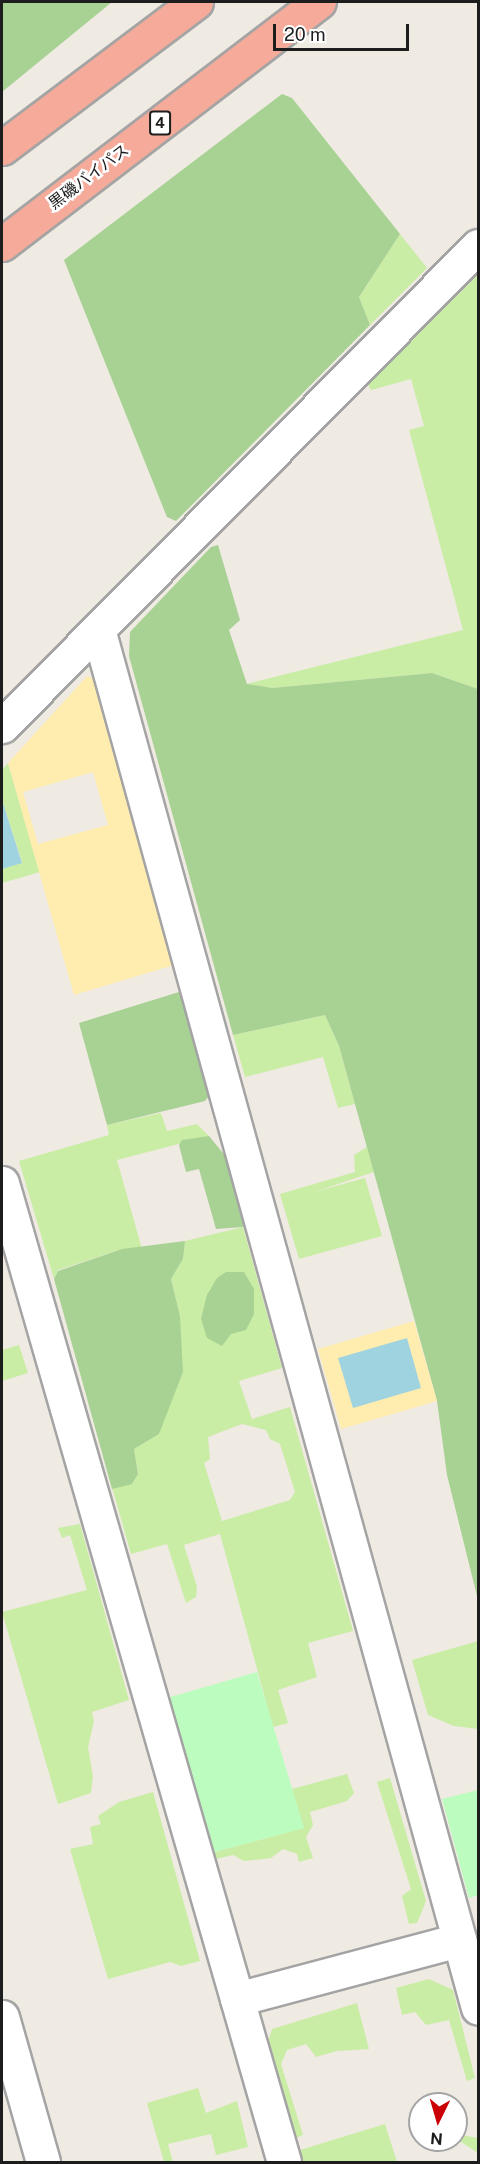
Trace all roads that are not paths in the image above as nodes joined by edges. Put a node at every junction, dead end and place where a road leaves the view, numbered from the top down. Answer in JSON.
{"nodes":[{"id":1,"x":196,"y":2,"type":"edge"},
{"id":2,"x":319,"y":2,"type":"edge"},
{"id":3,"x":2,"y":148,"type":"edge"},
{"id":4,"x":2,"y":244,"type":"edge"},
{"id":5,"x":478,"y":246,"type":"edge"},
{"id":6,"x":98,"y":629,"type":"junction"},
{"id":7,"x":2,"y":726,"type":"edge"},
{"id":8,"x":2,"y":1183,"type":"edge"},
{"id":9,"x":459,"y":1940,"type":"junction"},
{"id":10,"x":237,"y":1999,"type":"junction"},
{"id":11,"x":478,"y":2008,"type":"edge"},
{"id":12,"x":2,"y":2017,"type":"edge"},
{"id":13,"x":43,"y":2163,"type":"edge"},
{"id":14,"x":284,"y":2163,"type":"edge"}],
"edges":[{"from":1,"to":3,"type":"highway"},
{"from":2,"to":4,"type":"highway","name":"黒磯バイパス","number":"4"},
{"from":5,"to":6,"type":"street"},
{"from":6,"to":7,"type":"street"},
{"from":6,"to":9,"type":"street"},
{"from":8,"to":10,"type":"street"},
{"from":9,"to":10,"type":"street"},
{"from":9,"to":11,"type":"street"},
{"from":10,"to":14,"type":"street"},
{"from":12,"to":13,"type":"street"}]}
